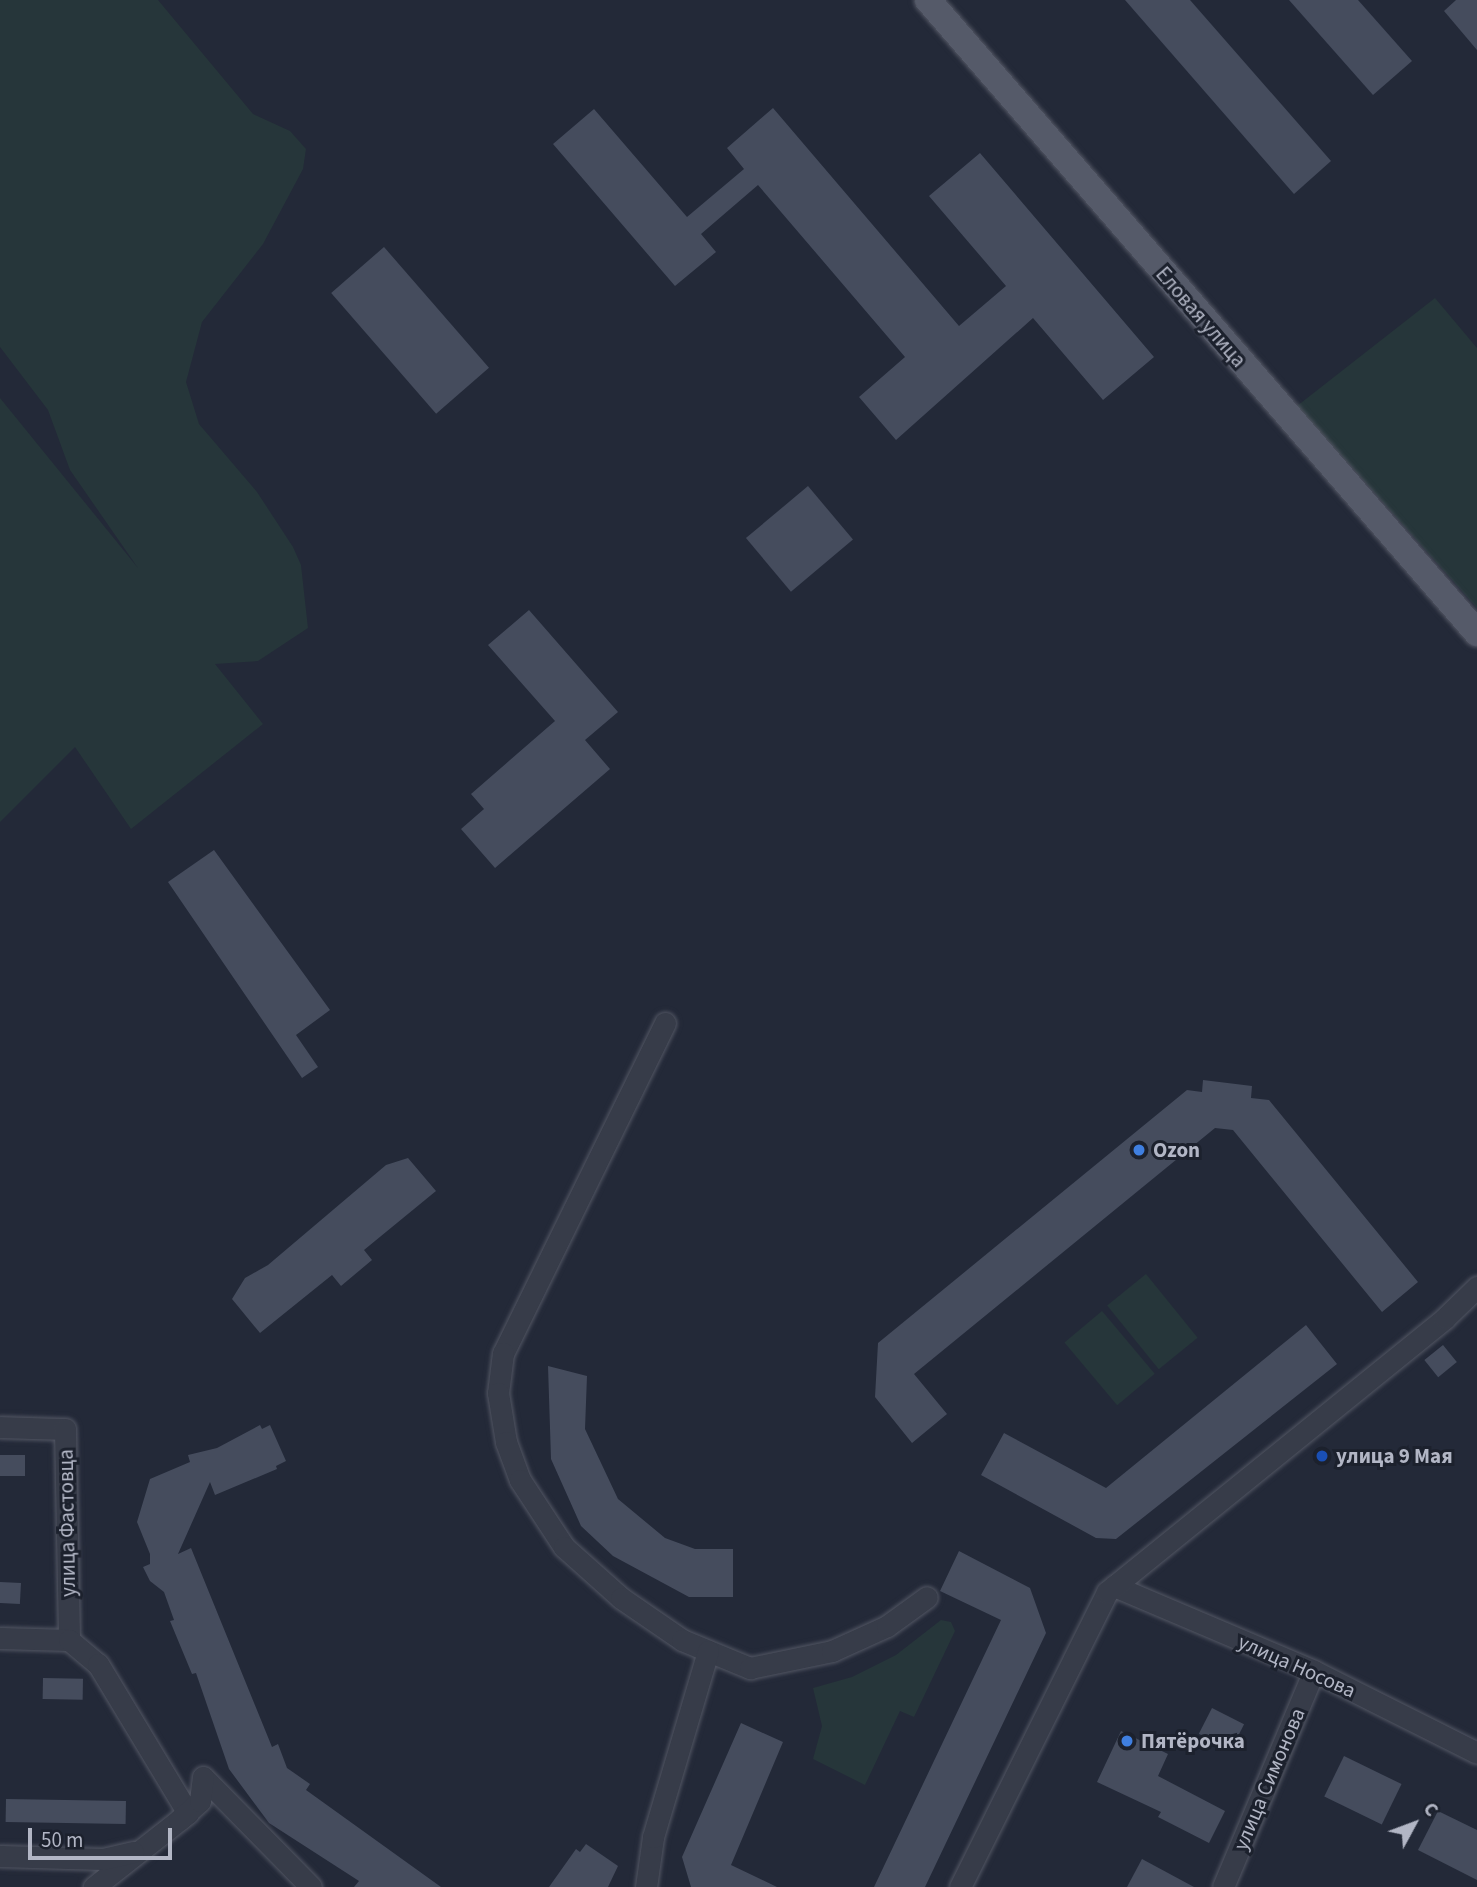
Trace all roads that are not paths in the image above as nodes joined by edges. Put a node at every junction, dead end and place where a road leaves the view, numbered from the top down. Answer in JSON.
{"nodes":[{"id":1,"x":928,"y":0,"type":"edge"},
{"id":2,"x":1477,"y":632,"type":"edge"},
{"id":3,"x":665,"y":1023,"type":"dead end"},
{"id":4,"x":1477,"y":1287,"type":"edge"},
{"id":5,"x":0,"y":1427,"type":"edge"},
{"id":6,"x":1114,"y":1586,"type":"junction"},
{"id":7,"x":927,"y":1597,"type":"dead end"},
{"id":8,"x":0,"y":1638,"type":"edge"},
{"id":9,"x":69,"y":1640,"type":"junction"},
{"id":10,"x":708,"y":1651,"type":"junction"},
{"id":11,"x":1314,"y":1671,"type":"junction"},
{"id":12,"x":1477,"y":1753,"type":"edge"},
{"id":13,"x":194,"y":1807,"type":"junction"},
{"id":14,"x":139,"y":1851,"type":"junction"},
{"id":15,"x":0,"y":1856,"type":"edge"},
{"id":16,"x":94,"y":1887,"type":"edge"},
{"id":17,"x":311,"y":1887,"type":"edge"},
{"id":18,"x":646,"y":1887,"type":"edge"},
{"id":19,"x":960,"y":1887,"type":"edge"},
{"id":20,"x":1223,"y":1887,"type":"edge"}],
"edges":[{"from":1,"to":2,"type":"main road","name":"Еловая улица"},
{"from":3,"to":10,"type":"street"},
{"from":4,"to":6,"type":"street"},
{"from":5,"to":9,"type":"street","name":"улица Фастовца"},
{"from":6,"to":11,"type":"street","name":"улица Носова"},
{"from":6,"to":19,"type":"street"},
{"from":7,"to":10,"type":"street"},
{"from":8,"to":9,"type":"street"},
{"from":9,"to":13,"type":"street"},
{"from":10,"to":18,"type":"street"},
{"from":11,"to":12,"type":"street","name":"улица Носова"},
{"from":11,"to":20,"type":"street","name":"улица Симонова"},
{"from":13,"to":14,"type":"street"},
{"from":13,"to":17,"type":"street"},
{"from":14,"to":15,"type":"street"},
{"from":14,"to":16,"type":"street"}]}
